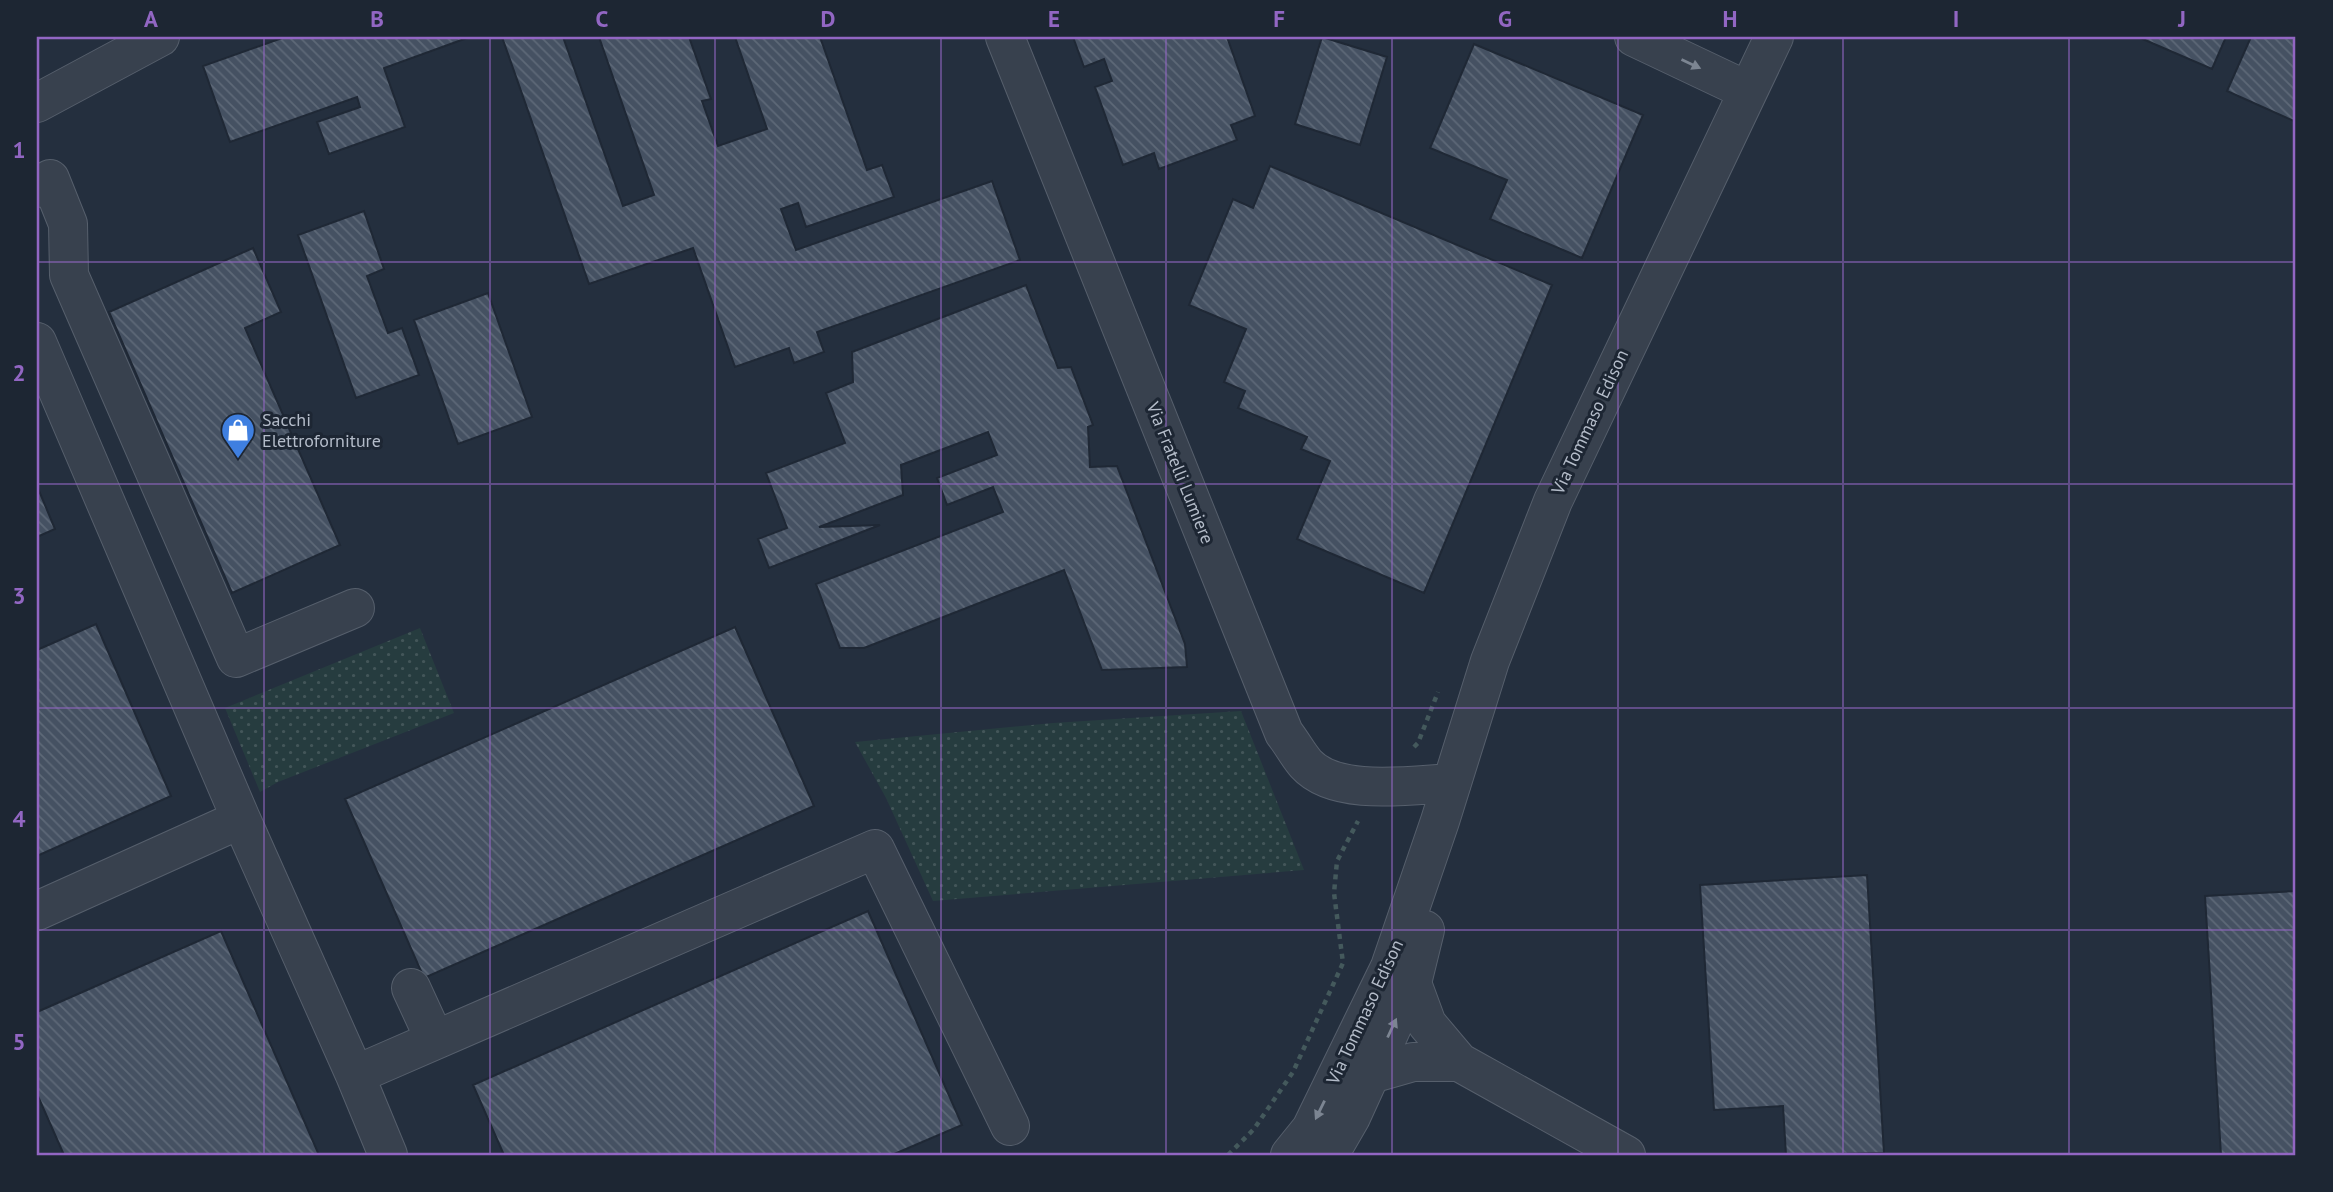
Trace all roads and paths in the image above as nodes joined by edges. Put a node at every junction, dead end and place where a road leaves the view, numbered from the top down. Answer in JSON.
{"nodes":[{"id":1,"x":160,"y":37,"type":"edge"},
{"id":2,"x":1005,"y":37,"type":"edge"},
{"id":3,"x":1634,"y":37,"type":"edge"},
{"id":4,"x":1774,"y":37,"type":"edge"},
{"id":5,"x":1748,"y":91,"type":"junction"},
{"id":6,"x":37,"y":103,"type":"edge"},
{"id":7,"x":37,"y":188,"type":"edge"},
{"id":8,"x":37,"y":342,"type":"edge"},
{"id":9,"x":355,"y":608,"type":"dead end"},
{"id":10,"x":1452,"y":783,"type":"junction"},
{"id":11,"x":241,"y":819,"type":"junction"},
{"id":12,"x":1440,"y":821,"type":"junction"},
{"id":13,"x":37,"y":911,"type":"edge"},
{"id":14,"x":1412,"y":984,"type":"junction"},
{"id":15,"x":411,"y":988,"type":"dead end"},
{"id":16,"x":435,"y":1040,"type":"junction"},
{"id":17,"x":1460,"y":1062,"type":"junction"},
{"id":18,"x":1370,"y":1074,"type":"junction"},
{"id":19,"x":355,"y":1075,"type":"junction"},
{"id":20,"x":1010,"y":1126,"type":"dead end"},
{"id":21,"x":388,"y":1155,"type":"edge"},
{"id":22,"x":1290,"y":1155,"type":"edge"},
{"id":23,"x":1329,"y":1155,"type":"edge"},
{"id":24,"x":1626,"y":1155,"type":"edge"}],
"edges":[{"from":1,"to":6,"type":"street"},
{"from":2,"to":10,"type":"street","name":"Via Fratelli Lumiere"},
{"from":3,"to":5,"type":"street","one_way":true},
{"from":4,"to":5,"type":"street","name":"Via Tommaso Edison"},
{"from":5,"to":10,"type":"street","name":"Via Tommaso Edison"},
{"from":7,"to":9,"type":"street"},
{"from":8,"to":11,"type":"street"},
{"from":10,"to":12,"type":"street","name":"Via Tommaso Edison"},
{"from":11,"to":13,"type":"street"},
{"from":11,"to":19,"type":"street"},
{"from":12,"to":14,"type":"street","name":"Via Tommaso Edison"},
{"from":12,"to":22,"type":"street","name":"Via Tommaso Edison","one_way":true},
{"from":14,"to":17,"type":"street"},
{"from":18,"to":14,"type":"street","name":"Via Tommaso Edison","one_way":true},
{"from":15,"to":16,"type":"street"},
{"from":16,"to":19,"type":"street"},
{"from":16,"to":20,"type":"street"},
{"from":17,"to":18,"type":"street"},
{"from":17,"to":24,"type":"street"},
{"from":18,"to":23,"type":"street","name":"Via Tommaso Edison"},
{"from":19,"to":21,"type":"street"}]}
